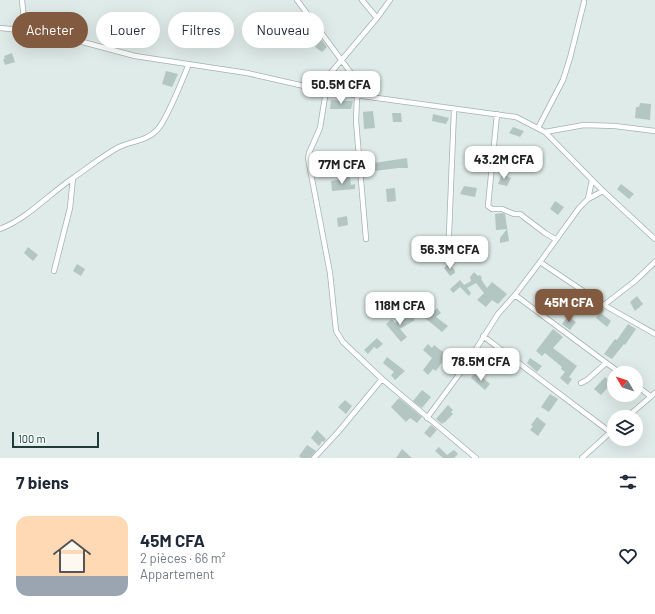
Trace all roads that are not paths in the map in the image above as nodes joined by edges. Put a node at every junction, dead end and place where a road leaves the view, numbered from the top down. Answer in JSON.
{"nodes":[{"id":1,"x":22,"y":0,"type":"edge"},
{"id":2,"x":297,"y":0,"type":"edge"},
{"id":3,"x":362,"y":0,"type":"edge"},
{"id":4,"x":390,"y":0,"type":"edge"},
{"id":5,"x":584,"y":2,"type":"dead end"},
{"id":6,"x":23,"y":12,"type":"edge"},
{"id":7,"x":377,"y":18,"type":"junction"},
{"id":8,"x":0,"y":28,"type":"edge"},
{"id":9,"x":12,"y":29,"type":"edge"},
{"id":10,"x":88,"y":43,"type":"edge"},
{"id":11,"x":342,"y":59,"type":"junction"},
{"id":12,"x":189,"y":64,"type":"junction"},
{"id":13,"x":353,"y":76,"type":"junction"},
{"id":14,"x":318,"y":88,"type":"junction"},
{"id":15,"x":326,"y":91,"type":"junction"},
{"id":16,"x":346,"y":94,"type":"junction"},
{"id":17,"x":357,"y":96,"type":"junction"},
{"id":18,"x":368,"y":96,"type":"junction"},
{"id":19,"x":454,"y":110,"type":"junction"},
{"id":20,"x":496,"y":114,"type":"junction"},
{"id":21,"x":538,"y":128,"type":"junction"},
{"id":22,"x":655,"y":131,"type":"edge"},
{"id":23,"x":545,"y":132,"type":"junction"},
{"id":24,"x":73,"y":178,"type":"junction"},
{"id":25,"x":592,"y":180,"type":"junction"},
{"id":26,"x":603,"y":191,"type":"junction"},
{"id":27,"x":588,"y":199,"type":"junction"},
{"id":28,"x":0,"y":228,"type":"edge"},
{"id":29,"x":366,"y":239,"type":"dead end"},
{"id":30,"x":556,"y":239,"type":"junction"},
{"id":31,"x":655,"y":239,"type":"edge"},
{"id":32,"x":446,"y":256,"type":"dead end"},
{"id":33,"x":540,"y":262,"type":"junction"},
{"id":34,"x":655,"y":262,"type":"edge"},
{"id":35,"x":54,"y":271,"type":"dead end"},
{"id":36,"x":515,"y":295,"type":"junction"},
{"id":37,"x":604,"y":305,"type":"junction"},
{"id":38,"x":655,"y":334,"type":"edge"},
{"id":39,"x":483,"y":336,"type":"junction"},
{"id":40,"x":606,"y":362,"type":"junction"},
{"id":41,"x":611,"y":366,"type":"edge"},
{"id":42,"x":382,"y":378,"type":"junction"},
{"id":43,"x":581,"y":383,"type":"dead end"},
{"id":44,"x":643,"y":390,"type":"edge"},
{"id":45,"x":655,"y":392,"type":"edge"},
{"id":46,"x":650,"y":396,"type":"junction"},
{"id":47,"x":635,"y":410,"type":"edge"},
{"id":48,"x":427,"y":418,"type":"junction"},
{"id":49,"x":607,"y":426,"type":"edge"},
{"id":50,"x":607,"y":435,"type":"edge"},
{"id":51,"x":314,"y":458,"type":"edge"},
{"id":52,"x":476,"y":458,"type":"edge"},
{"id":53,"x":582,"y":458,"type":"edge"}],
"edges":[{"from":1,"to":6,"type":"street"},
{"from":2,"to":11,"type":"street"},
{"from":3,"to":7,"type":"street"},
{"from":4,"to":7,"type":"street"},
{"from":5,"to":21,"type":"street"},
{"from":7,"to":11,"type":"street"},
{"from":8,"to":9,"type":"street"},
{"from":10,"to":12,"type":"street"},
{"from":11,"to":13,"type":"street"},
{"from":11,"to":14,"type":"street"},
{"from":12,"to":14,"type":"street"},
{"from":12,"to":24,"type":"street"},
{"from":13,"to":16,"type":"street"},
{"from":13,"to":18,"type":"street"},
{"from":14,"to":15,"type":"street"},
{"from":15,"to":16,"type":"street"},
{"from":15,"to":42,"type":"street"},
{"from":16,"to":17,"type":"street"},
{"from":17,"to":18,"type":"street"},
{"from":17,"to":29,"type":"street"},
{"from":18,"to":19,"type":"street"},
{"from":19,"to":20,"type":"street"},
{"from":19,"to":32,"type":"street"},
{"from":20,"to":21,"type":"street"},
{"from":20,"to":30,"type":"street"},
{"from":21,"to":23,"type":"street"},
{"from":22,"to":23,"type":"street"},
{"from":23,"to":25,"type":"street"},
{"from":24,"to":28,"type":"street"},
{"from":24,"to":35,"type":"street"},
{"from":25,"to":26,"type":"street"},
{"from":25,"to":27,"type":"street"},
{"from":26,"to":27,"type":"street"},
{"from":26,"to":31,"type":"street"},
{"from":27,"to":30,"type":"street"},
{"from":30,"to":33,"type":"street"},
{"from":33,"to":36,"type":"street"},
{"from":33,"to":37,"type":"street"},
{"from":34,"to":37,"type":"street"},
{"from":36,"to":39,"type":"street"},
{"from":36,"to":40,"type":"street"},
{"from":37,"to":38,"type":"street"},
{"from":39,"to":48,"type":"street"},
{"from":39,"to":49,"type":"street"},
{"from":40,"to":41,"type":"street"},
{"from":40,"to":43,"type":"street"},
{"from":42,"to":48,"type":"street"},
{"from":42,"to":51,"type":"street"},
{"from":44,"to":46,"type":"street"},
{"from":45,"to":46,"type":"street"},
{"from":46,"to":47,"type":"street"},
{"from":48,"to":52,"type":"street"},
{"from":50,"to":53,"type":"street"}]}
